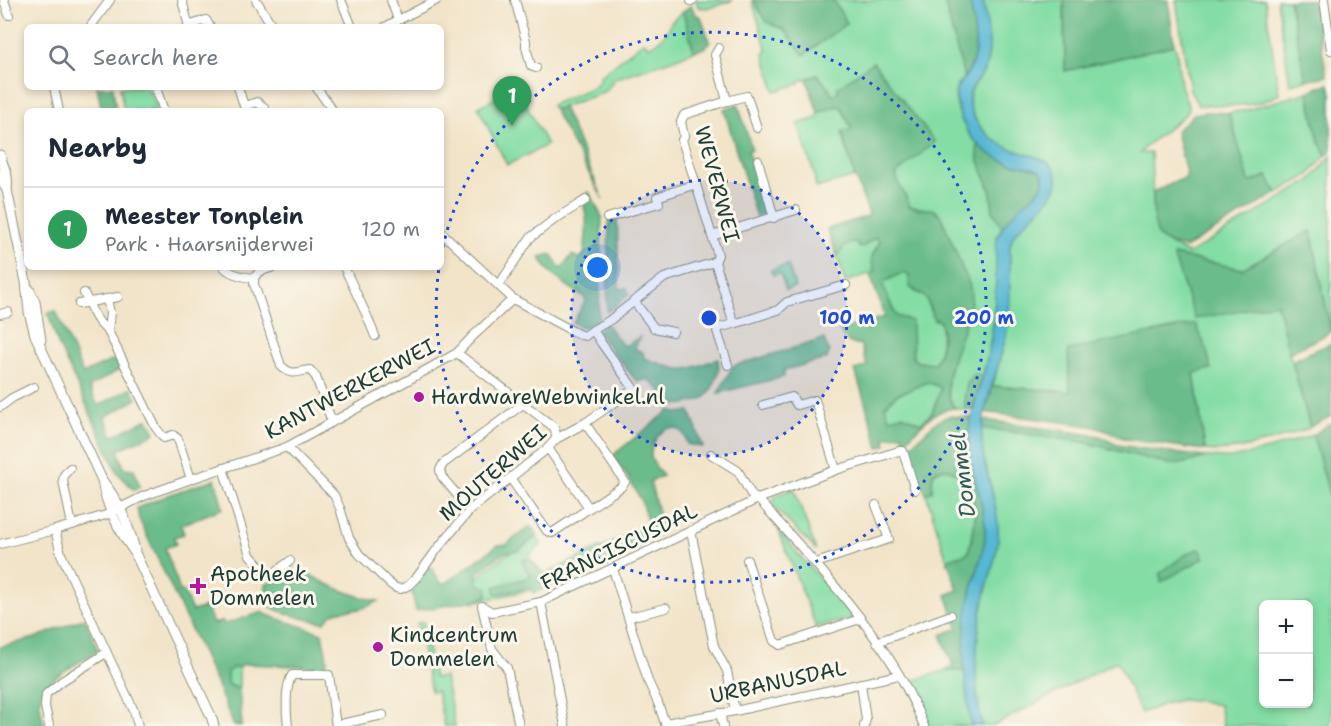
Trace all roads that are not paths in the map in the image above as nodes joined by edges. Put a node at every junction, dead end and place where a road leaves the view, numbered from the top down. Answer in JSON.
{"nodes":[{"id":1,"x":3,"y":0,"type":"edge"},
{"id":2,"x":110,"y":0,"type":"edge"},
{"id":3,"x":182,"y":0,"type":"edge"},
{"id":4,"x":256,"y":0,"type":"edge"},
{"id":5,"x":341,"y":0,"type":"edge"},
{"id":6,"x":392,"y":0,"type":"edge"},
{"id":7,"x":437,"y":0,"type":"edge"},
{"id":8,"x":515,"y":0,"type":"edge"},
{"id":9,"x":1324,"y":0,"type":"edge"},
{"id":10,"x":9,"y":15,"type":"dead end"},
{"id":11,"x":398,"y":20,"type":"junction"},
{"id":12,"x":92,"y":24,"type":"edge"},
{"id":13,"x":188,"y":24,"type":"edge"},
{"id":14,"x":194,"y":24,"type":"edge"},
{"id":15,"x":208,"y":24,"type":"edge"},
{"id":16,"x":271,"y":24,"type":"edge"},
{"id":17,"x":351,"y":24,"type":"edge"},
{"id":18,"x":391,"y":24,"type":"edge"},
{"id":19,"x":1331,"y":46,"type":"edge"},
{"id":20,"x":719,"y":48,"type":"dead end"},
{"id":21,"x":536,"y":69,"type":"dead end"},
{"id":22,"x":55,"y":90,"type":"edge"},
{"id":23,"x":158,"y":90,"type":"edge"},
{"id":24,"x":239,"y":90,"type":"edge"},
{"id":25,"x":318,"y":90,"type":"edge"},
{"id":26,"x":727,"y":101,"type":"junction"},
{"id":27,"x":58,"y":108,"type":"edge"},
{"id":28,"x":163,"y":108,"type":"edge"},
{"id":29,"x":264,"y":108,"type":"edge"},
{"id":30,"x":331,"y":108,"type":"edge"},
{"id":31,"x":757,"y":128,"type":"dead end"},
{"id":32,"x":0,"y":160,"type":"edge"},
{"id":33,"x":758,"y":160,"type":"dead end"},
{"id":34,"x":0,"y":174,"type":"edge"},
{"id":35,"x":696,"y":184,"type":"junction"},
{"id":36,"x":7,"y":190,"type":"junction"},
{"id":37,"x":586,"y":200,"type":"dead end"},
{"id":38,"x":796,"y":210,"type":"dead end"},
{"id":39,"x":607,"y":218,"type":"dead end"},
{"id":40,"x":774,"y":218,"type":"junction"},
{"id":41,"x":444,"y":235,"type":"edge"},
{"id":42,"x":712,"y":236,"type":"junction"},
{"id":43,"x":715,"y":262,"type":"junction"},
{"id":44,"x":227,"y":270,"type":"edge"},
{"id":45,"x":265,"y":270,"type":"edge"},
{"id":46,"x":345,"y":270,"type":"edge"},
{"id":47,"x":254,"y":278,"type":"junction"},
{"id":48,"x":499,"y":285,"type":"junction"},
{"id":49,"x":846,"y":285,"type":"dead end"},
{"id":50,"x":84,"y":292,"type":"dead end"},
{"id":51,"x":118,"y":297,"type":"dead end"},
{"id":52,"x":107,"y":299,"type":"junction"},
{"id":53,"x":513,"y":299,"type":"junction"},
{"id":54,"x":634,"y":301,"type":"junction"},
{"id":55,"x":88,"y":302,"type":"junction"},
{"id":56,"x":79,"y":304,"type":"dead end"},
{"id":57,"x":734,"y":324,"type":"junction"},
{"id":58,"x":594,"y":330,"type":"junction"},
{"id":59,"x":108,"y":331,"type":"junction"},
{"id":60,"x":673,"y":332,"type":"dead end"},
{"id":61,"x":375,"y":336,"type":"dead end"},
{"id":62,"x":457,"y":353,"type":"junction"},
{"id":63,"x":728,"y":365,"type":"dead end"},
{"id":64,"x":34,"y":387,"type":"dead end"},
{"id":65,"x":523,"y":404,"type":"junction"},
{"id":66,"x":763,"y":405,"type":"dead end"},
{"id":67,"x":0,"y":407,"type":"edge"},
{"id":68,"x":332,"y":422,"type":"junction"},
{"id":69,"x":585,"y":423,"type":"junction"},
{"id":70,"x":556,"y":439,"type":"junction"},
{"id":71,"x":287,"y":447,"type":"junction"},
{"id":72,"x":548,"y":448,"type":"junction"},
{"id":73,"x":711,"y":454,"type":"dead end"},
{"id":74,"x":70,"y":468,"type":"dead end"},
{"id":75,"x":223,"y":468,"type":"junction"},
{"id":76,"x":836,"y":470,"type":"junction"},
{"id":77,"x":192,"y":478,"type":"junction"},
{"id":78,"x":511,"y":479,"type":"junction"},
{"id":79,"x":915,"y":490,"type":"dead end"},
{"id":80,"x":758,"y":499,"type":"junction"},
{"id":81,"x":876,"y":505,"type":"dead end"},
{"id":82,"x":589,"y":508,"type":"junction"},
{"id":83,"x":115,"y":510,"type":"junction"},
{"id":84,"x":471,"y":510,"type":"junction"},
{"id":85,"x":72,"y":525,"type":"junction"},
{"id":86,"x":55,"y":530,"type":"junction"},
{"id":87,"x":691,"y":531,"type":"junction"},
{"id":88,"x":0,"y":544,"type":"edge"},
{"id":89,"x":747,"y":560,"type":"dead end"},
{"id":90,"x":290,"y":561,"type":"dead end"},
{"id":91,"x":816,"y":563,"type":"junction"},
{"id":92,"x":614,"y":569,"type":"junction"},
{"id":93,"x":541,"y":602,"type":"junction"},
{"id":94,"x":666,"y":608,"type":"dead end"},
{"id":95,"x":951,"y":615,"type":"dead end"},
{"id":96,"x":629,"y":617,"type":"junction"},
{"id":97,"x":860,"y":619,"type":"junction"},
{"id":98,"x":877,"y":642,"type":"junction"},
{"id":99,"x":106,"y":653,"type":"junction"},
{"id":100,"x":899,"y":675,"type":"junction"},
{"id":101,"x":861,"y":683,"type":"junction"},
{"id":102,"x":735,"y":711,"type":"junction"},
{"id":103,"x":720,"y":713,"type":"junction"},
{"id":104,"x":382,"y":716,"type":"dead end"},
{"id":105,"x":336,"y":725,"type":"edge"},
{"id":106,"x":665,"y":725,"type":"edge"},
{"id":107,"x":49,"y":726,"type":"edge"},
{"id":108,"x":138,"y":726,"type":"edge"},
{"id":109,"x":214,"y":726,"type":"edge"},
{"id":110,"x":288,"y":726,"type":"edge"},
{"id":111,"x":519,"y":726,"type":"edge"},
{"id":112,"x":565,"y":726,"type":"edge"},
{"id":113,"x":723,"y":726,"type":"edge"},
{"id":114,"x":864,"y":726,"type":"edge"},
{"id":115,"x":924,"y":726,"type":"edge"}],
"edges":[{"from":1,"to":10,"type":"street"},
{"from":2,"to":12,"type":"street"},
{"from":3,"to":13,"type":"street"},
{"from":4,"to":16,"type":"street"},
{"from":5,"to":17,"type":"street"},
{"from":6,"to":11,"type":"street"},
{"from":7,"to":11,"type":"street"},
{"from":8,"to":21,"type":"street"},
{"from":9,"to":19,"type":"street"},
{"from":11,"to":18,"type":"street"},
{"from":14,"to":15,"type":"street"},
{"from":20,"to":26,"type":"street"},
{"from":22,"to":27,"type":"street"},
{"from":23,"to":28,"type":"street"},
{"from":24,"to":29,"type":"street"},
{"from":25,"to":30,"type":"street"},
{"from":26,"to":31,"type":"street"},
{"from":26,"to":35,"type":"street","name":"WEVERWEI"},
{"from":32,"to":36,"type":"street"},
{"from":33,"to":40,"type":"street"},
{"from":34,"to":36,"type":"street"},
{"from":35,"to":39,"type":"street"},
{"from":35,"to":42,"type":"street","name":"WEVERWEI"},
{"from":36,"to":83,"type":"street"},
{"from":37,"to":48,"type":"street"},
{"from":38,"to":40,"type":"street"},
{"from":40,"to":42,"type":"street"},
{"from":41,"to":48,"type":"street"},
{"from":42,"to":43,"type":"street","name":"WEVERWEI"},
{"from":43,"to":54,"type":"street"},
{"from":43,"to":57,"type":"street","name":"WEVERWEI"},
{"from":44,"to":47,"type":"street"},
{"from":45,"to":47,"type":"street"},
{"from":46,"to":61,"type":"street"},
{"from":47,"to":68,"type":"street"},
{"from":48,"to":53,"type":"street"},
{"from":49,"to":57,"type":"street"},
{"from":50,"to":55,"type":"street"},
{"from":51,"to":52,"type":"street"},
{"from":52,"to":55,"type":"street"},
{"from":52,"to":59,"type":"street"},
{"from":53,"to":58,"type":"street"},
{"from":53,"to":62,"type":"street","name":"KANTWERKERWEI"},
{"from":54,"to":58,"type":"street"},
{"from":54,"to":60,"type":"street"},
{"from":55,"to":56,"type":"street"},
{"from":55,"to":59,"type":"street"},
{"from":57,"to":63,"type":"street"},
{"from":58,"to":69,"type":"street","name":"MOUTERWEI"},
{"from":59,"to":77,"type":"street"},
{"from":62,"to":65,"type":"street"},
{"from":62,"to":68,"type":"street","name":"KANTWERKERWEI"},
{"from":64,"to":67,"type":"street"},
{"from":65,"to":70,"type":"street"},
{"from":65,"to":84,"type":"street"},
{"from":66,"to":76,"type":"street"},
{"from":68,"to":71,"type":"street","name":"KANTWERKERWEI"},
{"from":69,"to":70,"type":"street","name":"MOUTERWEI"},
{"from":69,"to":82,"type":"street"},
{"from":70,"to":72,"type":"street","name":"MOUTERWEI"},
{"from":71,"to":75,"type":"street","name":"KANTWERKERWEI"},
{"from":71,"to":84,"type":"street","name":"MOUTERWEI"},
{"from":72,"to":78,"type":"street","name":"MOUTERWEI"},
{"from":72,"to":82,"type":"street"},
{"from":73,"to":80,"type":"street"},
{"from":74,"to":85,"type":"street"},
{"from":75,"to":77,"type":"street","name":"KANTWERKERWEI"},
{"from":75,"to":90,"type":"street"},
{"from":76,"to":79,"type":"street","name":"FRANCISCUSDAL"},
{"from":76,"to":80,"type":"street","name":"FRANCISCUSDAL"},
{"from":77,"to":83,"type":"street","name":"KANTWERKERWEI"},
{"from":78,"to":82,"type":"street"},
{"from":78,"to":84,"type":"street","name":"MOUTERWEI"},
{"from":80,"to":87,"type":"street","name":"FRANCISCUSDAL"},
{"from":80,"to":91,"type":"street"},
{"from":81,"to":91,"type":"street"},
{"from":83,"to":85,"type":"street","name":"KANTWERKERWEI"},
{"from":83,"to":109,"type":"street"},
{"from":85,"to":86,"type":"street","name":"KANTWERKERWEI"},
{"from":86,"to":88,"type":"street","name":"KANTWERKERWEI"},
{"from":86,"to":99,"type":"street"},
{"from":87,"to":92,"type":"street","name":"FRANCISCUSDAL"},
{"from":87,"to":102,"type":"street"},
{"from":89,"to":97,"type":"street"},
{"from":91,"to":97,"type":"street"},
{"from":92,"to":93,"type":"street","name":"FRANCISCUSDAL"},
{"from":92,"to":96,"type":"street"},
{"from":93,"to":111,"type":"street"},
{"from":93,"to":112,"type":"street","name":"FRANCISCUSDAL"},
{"from":94,"to":96,"type":"street"},
{"from":95,"to":98,"type":"street"},
{"from":96,"to":106,"type":"street"},
{"from":97,"to":98,"type":"street"},
{"from":98,"to":100,"type":"street"},
{"from":99,"to":107,"type":"street"},
{"from":99,"to":108,"type":"street"},
{"from":100,"to":101,"type":"street","name":"URBANUSDAL"},
{"from":100,"to":115,"type":"street"},
{"from":101,"to":102,"type":"street","name":"URBANUSDAL"},
{"from":101,"to":114,"type":"street"},
{"from":102,"to":103,"type":"street","name":"URBANUSDAL"},
{"from":103,"to":106,"type":"street","name":"URBANUSDAL"},
{"from":103,"to":113,"type":"street"},
{"from":104,"to":105,"type":"street"},
{"from":105,"to":110,"type":"street"}]}
